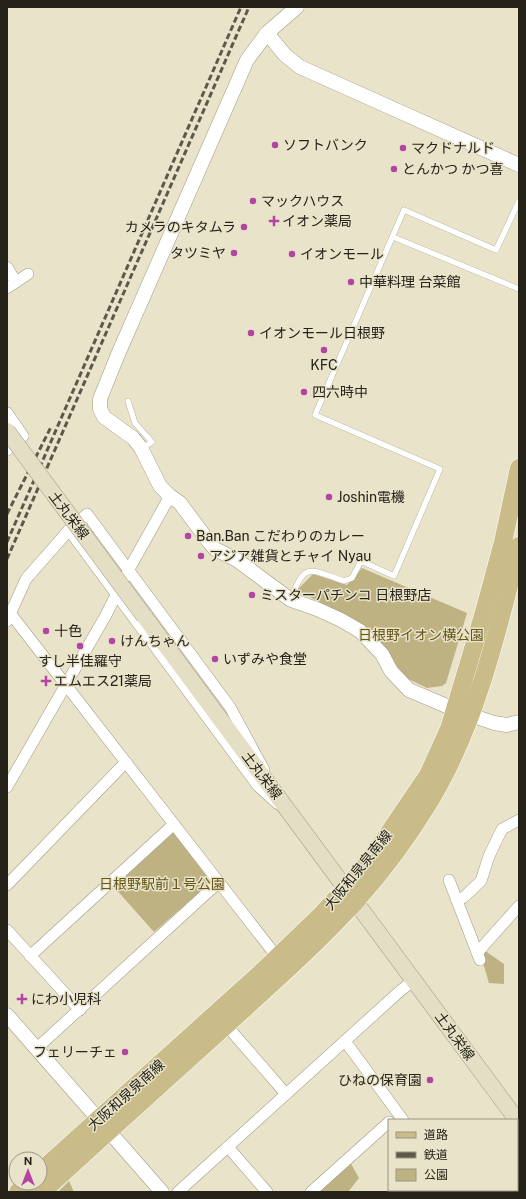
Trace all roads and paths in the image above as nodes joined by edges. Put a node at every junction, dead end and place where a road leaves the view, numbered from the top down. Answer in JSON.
{"nodes":[{"id":1,"x":297,"y":7,"type":"edge"},
{"id":2,"x":267,"y":32,"type":"junction"},
{"id":3,"x":519,"y":165,"type":"edge"},
{"id":4,"x":519,"y":200,"type":"edge"},
{"id":5,"x":393,"y":237,"type":"junction"},
{"id":6,"x":7,"y":267,"type":"edge"},
{"id":7,"x":28,"y":274,"type":"dead end"},
{"id":8,"x":11,"y":285,"type":"edge"},
{"id":9,"x":519,"y":289,"type":"edge"},
{"id":10,"x":128,"y":401,"type":"dead end"},
{"id":11,"x":7,"y":413,"type":"edge"},
{"id":12,"x":7,"y":431,"type":"edge"},
{"id":13,"x":142,"y":448,"type":"junction"},
{"id":14,"x":7,"y":450,"type":"edge"},
{"id":15,"x":519,"y":468,"type":"edge"},
{"id":16,"x":170,"y":496,"type":"junction"},
{"id":17,"x":69,"y":530,"type":"junction"},
{"id":18,"x":519,"y":546,"type":"edge"},
{"id":19,"x":516,"y":568,"type":"edge"},
{"id":20,"x":128,"y":571,"type":"junction"},
{"id":21,"x":116,"y":595,"type":"junction"},
{"id":22,"x":290,"y":600,"type":"junction"},
{"id":23,"x":9,"y":617,"type":"edge"},
{"id":24,"x":66,"y":684,"type":"junction"},
{"id":25,"x":462,"y":713,"type":"junction"},
{"id":26,"x":519,"y":722,"type":"edge"},
{"id":27,"x":126,"y":762,"type":"junction"},
{"id":28,"x":7,"y":786,"type":"edge"},
{"id":29,"x":277,"y":794,"type":"junction"},
{"id":30,"x":291,"y":814,"type":"junction"},
{"id":31,"x":519,"y":820,"type":"edge"},
{"id":32,"x":174,"y":824,"type":"junction"},
{"id":33,"x":449,"y":880,"type":"dead end"},
{"id":34,"x":219,"y":882,"type":"junction"},
{"id":35,"x":7,"y":884,"type":"edge"},
{"id":36,"x":346,"y":886,"type":"junction"},
{"id":37,"x":457,"y":901,"type":"junction"},
{"id":38,"x":356,"y":902,"type":"junction"},
{"id":39,"x":519,"y":906,"type":"edge"},
{"id":40,"x":7,"y":930,"type":"edge"},
{"id":41,"x":30,"y":956,"type":"junction"},
{"id":42,"x":277,"y":957,"type":"junction"},
{"id":43,"x":414,"y":980,"type":"junction"},
{"id":44,"x":80,"y":1010,"type":"junction"},
{"id":45,"x":7,"y":1015,"type":"edge"},
{"id":46,"x":226,"y":1025,"type":"junction"},
{"id":47,"x":345,"y":1041,"type":"junction"},
{"id":48,"x":37,"y":1048,"type":"junction"},
{"id":49,"x":286,"y":1094,"type":"junction"},
{"id":50,"x":398,"y":1118,"type":"edge"},
{"id":51,"x":516,"y":1119,"type":"edge"},
{"id":52,"x":388,"y":1123,"type":"edge"},
{"id":53,"x":103,"y":1125,"type":"junction"},
{"id":54,"x":228,"y":1147,"type":"junction"},
{"id":55,"x":48,"y":1166,"type":"edge"},
{"id":56,"x":42,"y":1192,"type":"edge"},
{"id":57,"x":162,"y":1192,"type":"edge"},
{"id":58,"x":178,"y":1192,"type":"edge"},
{"id":59,"x":267,"y":1192,"type":"edge"},
{"id":60,"x":311,"y":1192,"type":"edge"}],
"edges":[{"from":1,"to":2,"type":"street"},
{"from":2,"to":3,"type":"street"},
{"from":2,"to":13,"type":"street"},
{"from":4,"to":5,"type":"lane"},
{"from":5,"to":9,"type":"lane"},
{"from":5,"to":22,"type":"lane"},
{"from":6,"to":8,"type":"street"},
{"from":7,"to":8,"type":"street"},
{"from":10,"to":13,"type":"lane"},
{"from":11,"to":14,"type":"street"},
{"from":12,"to":29,"type":"main road","name":"土丸栄線","bridge":true},
{"from":13,"to":16,"type":"street"},
{"from":15,"to":25,"type":"main road","name":"大阪和泉泉南線"},
{"from":16,"to":20,"type":"street"},
{"from":16,"to":22,"type":"street"},
{"from":17,"to":20,"type":"street"},
{"from":17,"to":21,"type":"street"},
{"from":17,"to":23,"type":"street"},
{"from":18,"to":19,"type":"main road","name":"大阪和泉泉南線"},
{"from":19,"to":25,"type":"main road","name":"大阪和泉泉南線"},
{"from":20,"to":21,"type":"street"},
{"from":20,"to":29,"type":"street"},
{"from":21,"to":24,"type":"street"},
{"from":21,"to":30,"type":"street"},
{"from":22,"to":25,"type":"street"},
{"from":23,"to":24,"type":"street"},
{"from":24,"to":27,"type":"street"},
{"from":24,"to":28,"type":"street"},
{"from":25,"to":26,"type":"street"},
{"from":25,"to":36,"type":"main road","name":"大阪和泉泉南線"},
{"from":25,"to":38,"type":"main road","name":"大阪和泉泉南線"},
{"from":27,"to":32,"type":"street"},
{"from":27,"to":35,"type":"street"},
{"from":29,"to":30,"type":"main road","name":"土丸栄線"},
{"from":30,"to":36,"type":"main road","name":"土丸栄線"},
{"from":31,"to":37,"type":"street"},
{"from":32,"to":34,"type":"street"},
{"from":32,"to":41,"type":"street"},
{"from":33,"to":37,"type":"street"},
{"from":34,"to":42,"type":"street"},
{"from":34,"to":44,"type":"street"},
{"from":36,"to":38,"type":"main road","name":"土丸栄線"},
{"from":36,"to":42,"type":"main road","name":"大阪和泉泉南線"},
{"from":37,"to":39,"type":"street"},
{"from":38,"to":43,"type":"main road","name":"土丸栄線"},
{"from":38,"to":46,"type":"main road","name":"大阪和泉泉南線"},
{"from":40,"to":41,"type":"street"},
{"from":41,"to":44,"type":"street"},
{"from":42,"to":53,"type":"main road","name":"大阪和泉泉南線"},
{"from":43,"to":47,"type":"street"},
{"from":43,"to":51,"type":"main road","name":"土丸栄線"},
{"from":44,"to":48,"type":"street"},
{"from":45,"to":48,"type":"street"},
{"from":46,"to":49,"type":"street"},
{"from":46,"to":53,"type":"main road","name":"大阪和泉泉南線"},
{"from":47,"to":49,"type":"street"},
{"from":47,"to":50,"type":"street"},
{"from":48,"to":53,"type":"street"},
{"from":49,"to":54,"type":"street"},
{"from":52,"to":60,"type":"street"},
{"from":53,"to":55,"type":"main road","name":"大阪和泉泉南線"},
{"from":53,"to":56,"type":"main road","name":"大阪和泉泉南線"},
{"from":53,"to":57,"type":"street"},
{"from":54,"to":58,"type":"street"},
{"from":54,"to":59,"type":"street"}]}
